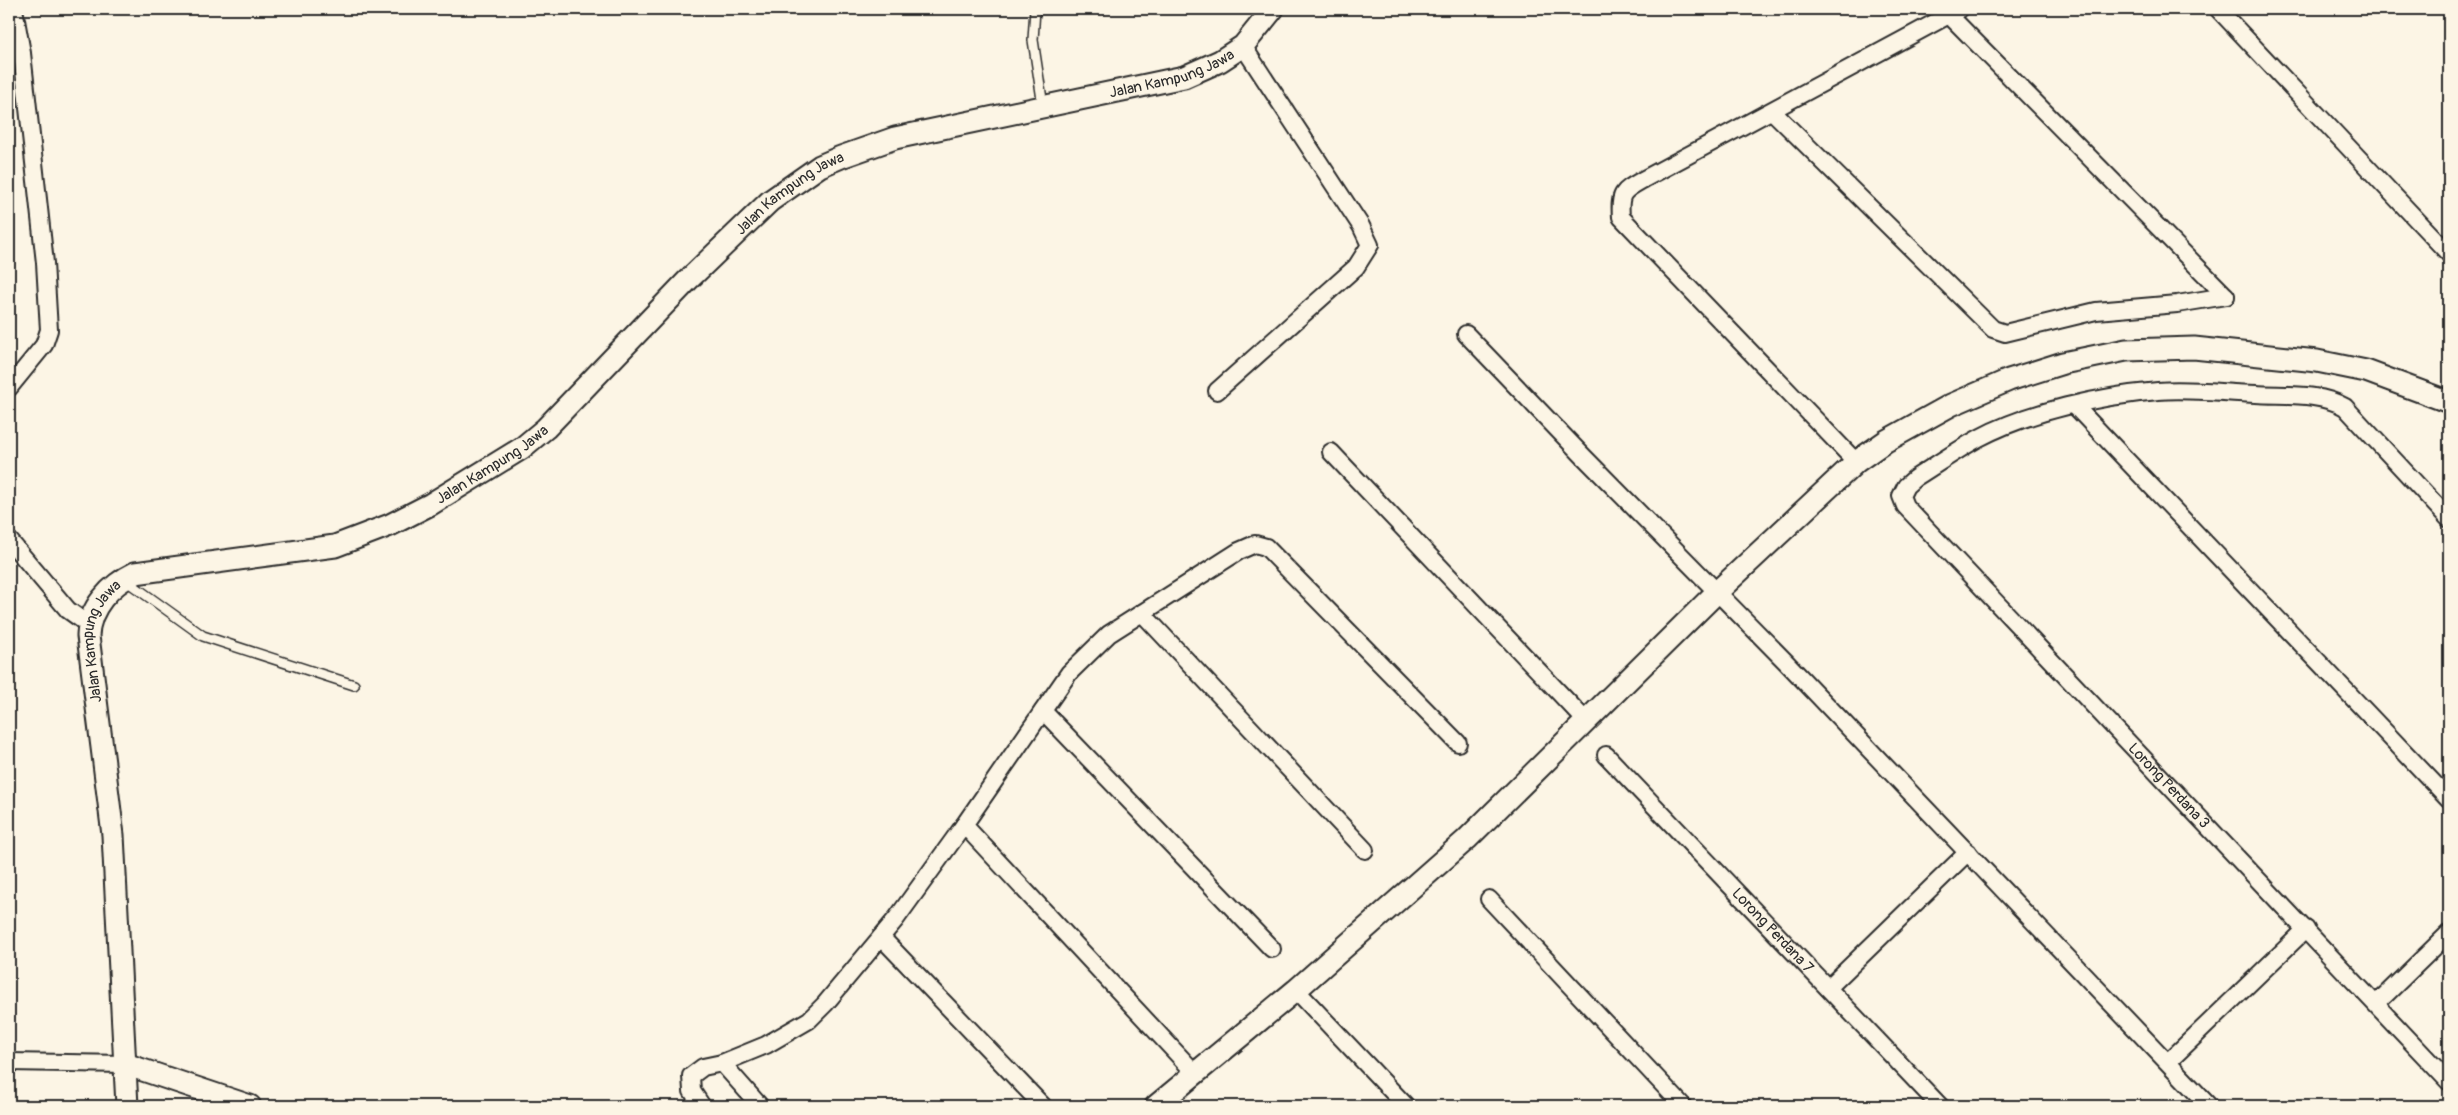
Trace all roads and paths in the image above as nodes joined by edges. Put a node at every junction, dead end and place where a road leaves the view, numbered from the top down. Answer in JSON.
{"nodes":[{"id":1,"x":14,"y":9,"type":"edge"},
{"id":2,"x":1036,"y":9,"type":"edge"},
{"id":3,"x":1273,"y":9,"type":"edge"},
{"id":4,"x":2218,"y":9,"type":"edge"},
{"id":5,"x":1955,"y":12,"type":"edge"},
{"id":6,"x":1243,"y":46,"type":"junction"},
{"id":7,"x":1043,"y":107,"type":"junction"},
{"id":8,"x":1772,"y":110,"type":"junction"},
{"id":9,"x":2449,"y":254,"type":"edge"},
{"id":10,"x":1466,"y":334,"type":"dead end"},
{"id":11,"x":9,"y":388,"type":"edge"},
{"id":12,"x":1217,"y":391,"type":"dead end"},
{"id":13,"x":2449,"y":402,"type":"edge"},
{"id":14,"x":2074,"y":405,"type":"junction"},
{"id":15,"x":1331,"y":452,"type":"dead end"},
{"id":16,"x":1856,"y":462,"type":"junction"},
{"id":17,"x":2449,"y":519,"type":"edge"},
{"id":18,"x":9,"y":540,"type":"edge"},
{"id":19,"x":124,"y":578,"type":"junction"},
{"id":20,"x":1717,"y":592,"type":"junction"},
{"id":21,"x":1142,"y":613,"type":"junction"},
{"id":22,"x":88,"y":625,"type":"junction"},
{"id":23,"x":354,"y":685,"type":"dead end"},
{"id":24,"x":1043,"y":711,"type":"junction"},
{"id":25,"x":1586,"y":721,"type":"junction"},
{"id":26,"x":1458,"y":743,"type":"dead end"},
{"id":27,"x":1606,"y":755,"type":"dead end"},
{"id":28,"x":2449,"y":798,"type":"edge"},
{"id":29,"x":964,"y":826,"type":"junction"},
{"id":30,"x":1365,"y":850,"type":"dead end"},
{"id":31,"x":1968,"y":852,"type":"junction"},
{"id":32,"x":1489,"y":899,"type":"dead end"},
{"id":33,"x":2306,"y":929,"type":"junction"},
{"id":34,"x":2449,"y":933,"type":"edge"},
{"id":35,"x":881,"y":937,"type":"junction"},
{"id":36,"x":1272,"y":949,"type":"dead end"},
{"id":37,"x":1828,"y":988,"type":"junction"},
{"id":38,"x":1296,"y":990,"type":"junction"},
{"id":39,"x":2376,"y":1003,"type":"junction"},
{"id":40,"x":9,"y":1062,"type":"edge"},
{"id":41,"x":2168,"y":1062,"type":"junction"},
{"id":42,"x":722,"y":1063,"type":"junction"},
{"id":43,"x":125,"y":1064,"type":"junction"},
{"id":44,"x":1195,"y":1073,"type":"junction"},
{"id":45,"x":2449,"y":1082,"type":"edge"},
{"id":46,"x":127,"y":1106,"type":"edge"},
{"id":47,"x":250,"y":1106,"type":"edge"},
{"id":48,"x":702,"y":1106,"type":"edge"},
{"id":49,"x":760,"y":1106,"type":"edge"},
{"id":50,"x":1043,"y":1106,"type":"edge"},
{"id":51,"x":1156,"y":1106,"type":"edge"},
{"id":52,"x":1406,"y":1106,"type":"edge"},
{"id":53,"x":1683,"y":1106,"type":"edge"},
{"id":54,"x":1940,"y":1106,"type":"edge"},
{"id":55,"x":2209,"y":1106,"type":"edge"}],
"edges":[{"from":1,"to":11,"type":"street"},
{"from":2,"to":7,"type":"lane"},
{"from":3,"to":6,"type":"street","name":"Jalan Kampung Jawa"},
{"from":4,"to":9,"type":"street"},
{"from":5,"to":8,"type":"street"},
{"from":5,"to":8,"type":"street"},
{"from":6,"to":7,"type":"street","name":"Jalan Kampung Jawa"},
{"from":6,"to":12,"type":"street"},
{"from":7,"to":19,"type":"street","name":"Jalan Kampung Jawa"},
{"from":8,"to":16,"type":"street"},
{"from":10,"to":20,"type":"street"},
{"from":13,"to":16,"type":"street"},
{"from":14,"to":17,"type":"street"},
{"from":14,"to":28,"type":"street"},
{"from":14,"to":33,"type":"street","name":"Lorong Perdana 3"},
{"from":15,"to":25,"type":"street"},
{"from":16,"to":20,"type":"street"},
{"from":18,"to":22,"type":"street"},
{"from":19,"to":22,"type":"street","name":"Jalan Kampung Jawa"},
{"from":19,"to":23,"type":"lane"},
{"from":20,"to":25,"type":"street"},
{"from":20,"to":31,"type":"street"},
{"from":21,"to":24,"type":"street"},
{"from":21,"to":26,"type":"street"},
{"from":21,"to":30,"type":"street"},
{"from":22,"to":43,"type":"street","name":"Jalan Kampung Jawa"},
{"from":24,"to":29,"type":"street"},
{"from":24,"to":36,"type":"street"},
{"from":25,"to":38,"type":"street"},
{"from":27,"to":37,"type":"street","name":"Lorong Perdana 7"},
{"from":29,"to":35,"type":"street"},
{"from":29,"to":44,"type":"street"},
{"from":31,"to":37,"type":"street"},
{"from":31,"to":41,"type":"street"},
{"from":32,"to":53,"type":"street"},
{"from":33,"to":39,"type":"street","name":"Lorong Perdana 3"},
{"from":33,"to":41,"type":"street"},
{"from":34,"to":39,"type":"street"},
{"from":35,"to":42,"type":"street"},
{"from":35,"to":50,"type":"street"},
{"from":37,"to":54,"type":"street","name":"Lorong Perdana 7"},
{"from":38,"to":44,"type":"street"},
{"from":38,"to":52,"type":"street"},
{"from":39,"to":45,"type":"street","name":"Lorong Perdana 3"},
{"from":40,"to":43,"type":"street"},
{"from":41,"to":55,"type":"street"},
{"from":42,"to":48,"type":"street"},
{"from":42,"to":49,"type":"street"},
{"from":43,"to":46,"type":"street","name":"Jalan Kampung Jawa"},
{"from":43,"to":47,"type":"street"},
{"from":44,"to":51,"type":"street"}]}
